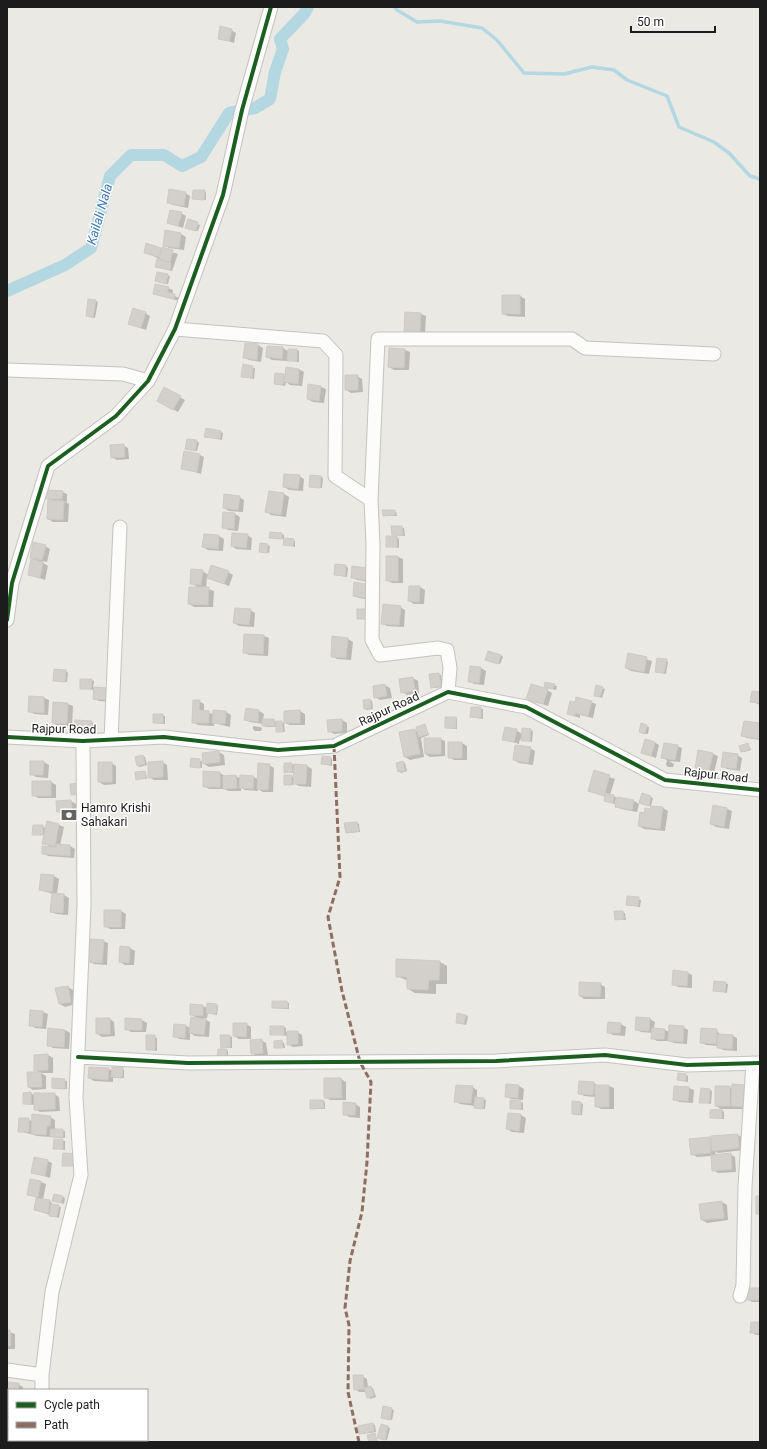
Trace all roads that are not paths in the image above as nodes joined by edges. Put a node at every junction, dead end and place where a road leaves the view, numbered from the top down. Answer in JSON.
{"nodes":[{"id":1,"x":271,"y":7,"type":"edge"},
{"id":2,"x":175,"y":329,"type":"junction"},
{"id":3,"x":714,"y":354,"type":"dead end"},
{"id":4,"x":7,"y":370,"type":"edge"},
{"id":5,"x":148,"y":382,"type":"junction"},
{"id":6,"x":371,"y":500,"type":"junction"},
{"id":7,"x":120,"y":527,"type":"dead end"},
{"id":8,"x":9,"y":595,"type":"edge"},
{"id":9,"x":7,"y":620,"type":"edge"},
{"id":10,"x":448,"y":692,"type":"junction"},
{"id":11,"x":7,"y":737,"type":"edge"},
{"id":12,"x":111,"y":740,"type":"junction"},
{"id":13,"x":82,"y":741,"type":"junction"},
{"id":14,"x":760,"y":790,"type":"edge"},
{"id":15,"x":78,"y":1057,"type":"junction"},
{"id":16,"x":756,"y":1063,"type":"edge"},
{"id":17,"x":740,"y":1296,"type":"dead end"},
{"id":18,"x":7,"y":1370,"type":"edge"},
{"id":19,"x":42,"y":1375,"type":"junction"},
{"id":20,"x":42,"y":1389,"type":"edge"}],
"edges":[{"from":1,"to":2,"type":"street"},
{"from":2,"to":5,"type":"street"},
{"from":2,"to":6,"type":"street"},
{"from":3,"to":6,"type":"street"},
{"from":4,"to":5,"type":"street"},
{"from":5,"to":8,"type":"street"},
{"from":6,"to":10,"type":"street"},
{"from":7,"to":12,"type":"street"},
{"from":8,"to":9,"type":"street"},
{"from":10,"to":12,"type":"street","name":"Rajpur Road"},
{"from":10,"to":14,"type":"street","name":"Rajpur Road"},
{"from":11,"to":13,"type":"street","name":"Rajpur Road"},
{"from":12,"to":13,"type":"street","name":"Rajpur Road"},
{"from":13,"to":15,"type":"street"},
{"from":15,"to":16,"type":"street"},
{"from":15,"to":19,"type":"street"},
{"from":16,"to":17,"type":"street"},
{"from":18,"to":19,"type":"street"},
{"from":19,"to":20,"type":"street"}]}
